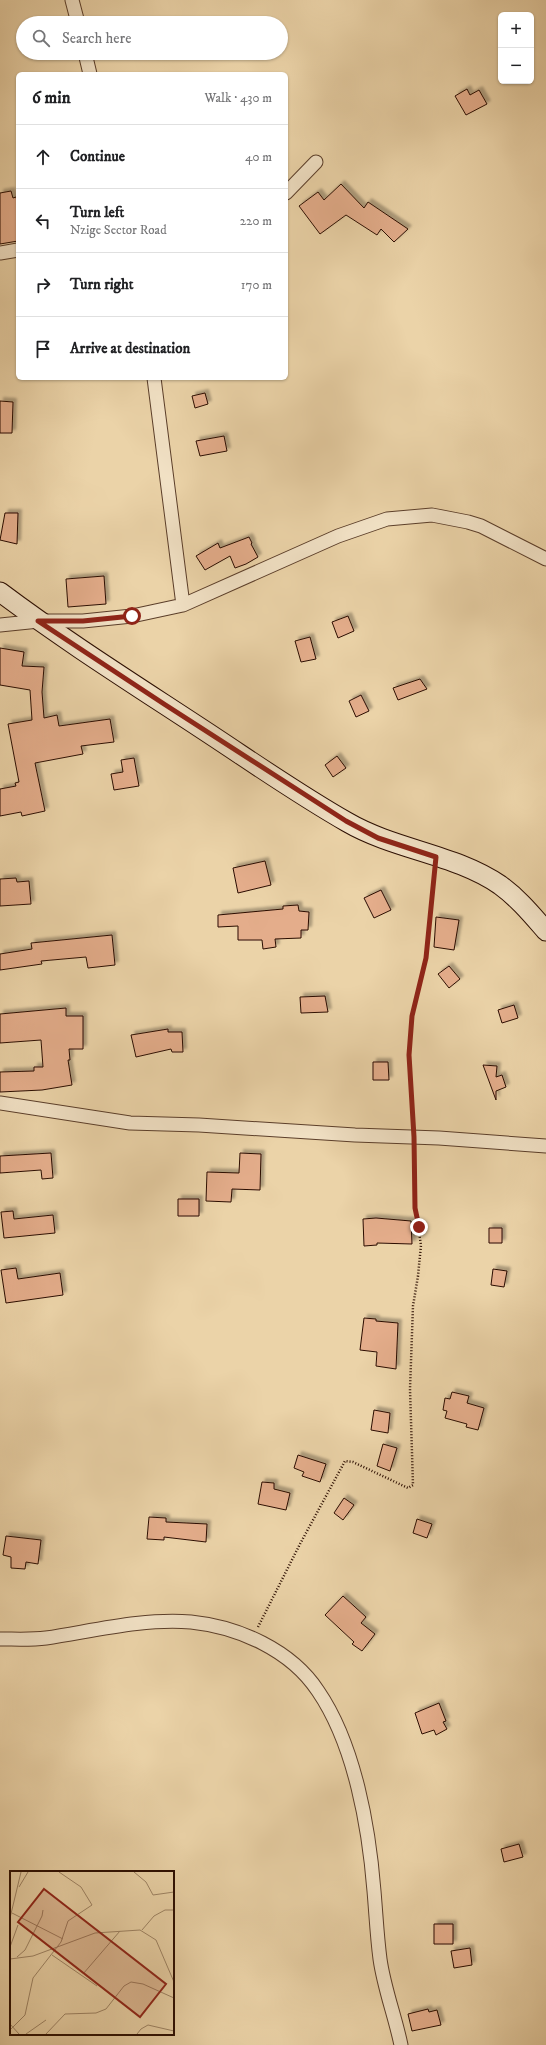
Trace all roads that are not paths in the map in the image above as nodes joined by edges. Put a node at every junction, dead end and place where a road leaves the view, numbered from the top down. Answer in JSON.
{"nodes":[{"id":1,"x":72,"y":0,"type":"edge"},
{"id":2,"x":76,"y":16,"type":"edge"},
{"id":3,"x":87,"y":60,"type":"edge"},
{"id":4,"x":90,"y":72,"type":"edge"},
{"id":5,"x":316,"y":162,"type":"dead end"},
{"id":6,"x":288,"y":191,"type":"edge"},
{"id":7,"x":16,"y":250,"type":"edge"},
{"id":8,"x":0,"y":253,"type":"edge"},
{"id":9,"x":154,"y":380,"type":"edge"},
{"id":10,"x":546,"y":559,"type":"edge"},
{"id":11,"x":0,"y":592,"type":"edge"},
{"id":12,"x":183,"y":605,"type":"junction"},
{"id":13,"x":38,"y":621,"type":"junction"},
{"id":14,"x":0,"y":625,"type":"edge"},
{"id":15,"x":546,"y":931,"type":"edge"},
{"id":16,"x":0,"y":1103,"type":"edge"},
{"id":17,"x":546,"y":1146,"type":"edge"},
{"id":18,"x":0,"y":1639,"type":"edge"},
{"id":19,"x":401,"y":2045,"type":"edge"}],
"edges":[{"from":1,"to":2,"type":"street"},
{"from":3,"to":4,"type":"street"},
{"from":5,"to":6,"type":"street"},
{"from":7,"to":8,"type":"street"},
{"from":9,"to":12,"type":"street"},
{"from":10,"to":12,"type":"street"},
{"from":11,"to":13,"type":"main road"},
{"from":12,"to":13,"type":"street"},
{"from":13,"to":14,"type":"street"},
{"from":13,"to":15,"type":"main road"},
{"from":16,"to":17,"type":"street"},
{"from":18,"to":19,"type":"street"}]}
